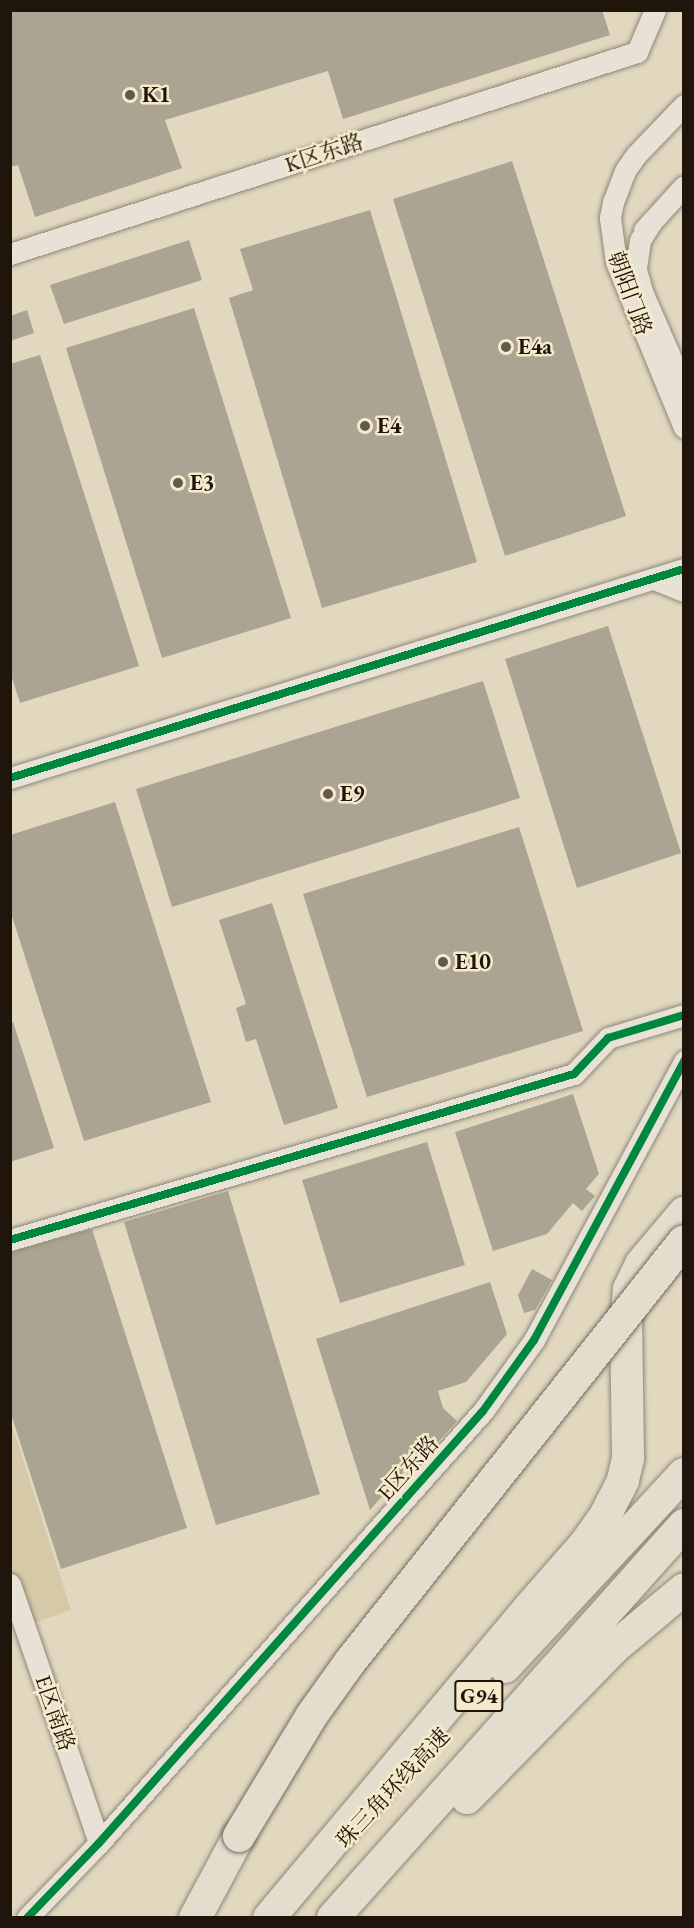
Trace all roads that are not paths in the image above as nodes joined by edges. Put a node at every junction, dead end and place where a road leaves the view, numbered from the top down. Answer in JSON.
{"nodes":[{"id":1,"x":655,"y":10,"type":"edge"},
{"id":2,"x":684,"y":105,"type":"edge"},
{"id":3,"x":684,"y":186,"type":"edge"},
{"id":4,"x":652,"y":221,"type":"junction"},
{"id":5,"x":10,"y":254,"type":"edge"},
{"id":6,"x":616,"y":262,"type":"junction"},
{"id":7,"x":684,"y":388,"type":"edge"},
{"id":8,"x":684,"y":428,"type":"edge"},
{"id":9,"x":684,"y":569,"type":"edge"},
{"id":10,"x":654,"y":579,"type":"junction"},
{"id":11,"x":684,"y":591,"type":"edge"},
{"id":12,"x":10,"y":778,"type":"edge"},
{"id":13,"x":684,"y":1015,"type":"edge"},
{"id":14,"x":684,"y":1061,"type":"edge"},
{"id":15,"x":684,"y":1213,"type":"edge"},
{"id":16,"x":10,"y":1240,"type":"edge"},
{"id":17,"x":684,"y":1241,"type":"edge"},
{"id":18,"x":684,"y":1474,"type":"edge"},
{"id":19,"x":684,"y":1525,"type":"edge"},
{"id":20,"x":684,"y":1570,"type":"edge"},
{"id":21,"x":10,"y":1584,"type":"edge"},
{"id":22,"x":684,"y":1589,"type":"edge"},
{"id":23,"x":10,"y":1624,"type":"edge"},
{"id":24,"x":615,"y":1647,"type":"junction"},
{"id":25,"x":95,"y":1847,"type":"junction"},
{"id":26,"x":27,"y":1917,"type":"edge"},
{"id":27,"x":195,"y":1917,"type":"edge"},
{"id":28,"x":269,"y":1917,"type":"edge"},
{"id":29,"x":274,"y":1917,"type":"edge"},
{"id":30,"x":333,"y":1917,"type":"edge"},
{"id":31,"x":352,"y":1917,"type":"edge"}],
"edges":[{"from":1,"to":5,"type":"street","name":"K区东路"},
{"from":2,"to":6,"type":"street","name":"朝阳门路"},
{"from":3,"to":4,"type":"street"},
{"from":4,"to":6,"type":"street"},
{"from":4,"to":7,"type":"street","name":"朝阳门路"},
{"from":6,"to":8,"type":"street","name":"朝阳门路"},
{"from":9,"to":10,"type":"street"},
{"from":10,"to":11,"type":"street"},
{"from":10,"to":12,"type":"street"},
{"from":13,"to":16,"type":"street"},
{"from":14,"to":25,"type":"street","name":"E区东路"},
{"from":15,"to":28,"type":"highway"},
{"from":17,"to":27,"type":"highway","bridge":true},
{"from":18,"to":29,"type":"highway","name":"珠三角环线高速","number":"G94"},
{"from":19,"to":30,"type":"highway","name":"珠三角环线高速","number":"G94"},
{"from":20,"to":24,"type":"highway"},
{"from":21,"to":25,"type":"street","name":"E区南路"},
{"from":22,"to":24,"type":"highway"},
{"from":23,"to":25,"type":"street"},
{"from":24,"to":31,"type":"highway"},
{"from":25,"to":26,"type":"street","name":"E区东路"}]}
